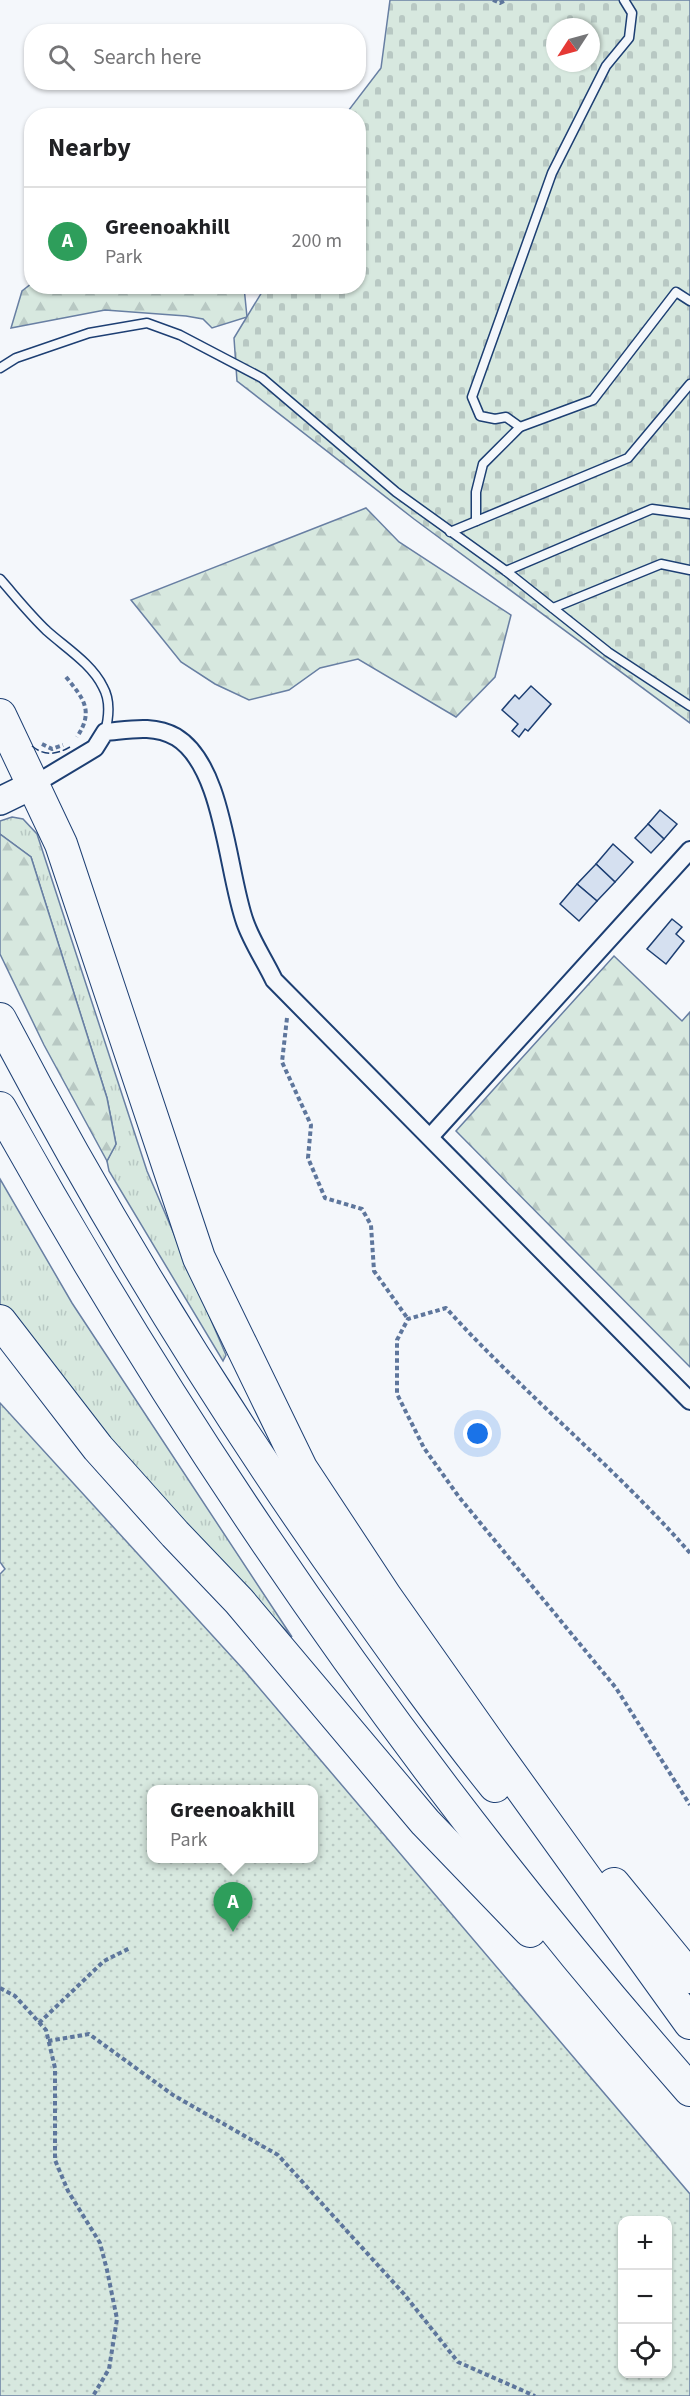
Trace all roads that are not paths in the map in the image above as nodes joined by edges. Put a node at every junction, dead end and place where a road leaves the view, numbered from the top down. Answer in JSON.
{"nodes":[{"id":1,"x":624,"y":0,"type":"edge"},
{"id":2,"x":690,"y":301,"type":"edge"},
{"id":3,"x":0,"y":368,"type":"edge"},
{"id":4,"x":690,"y":384,"type":"edge"},
{"id":5,"x":520,"y":427,"type":"junction"},
{"id":6,"x":690,"y":514,"type":"edge"},
{"id":7,"x":476,"y":522,"type":"junction"},
{"id":8,"x":450,"y":532,"type":"junction"},
{"id":9,"x":690,"y":570,"type":"edge"},
{"id":10,"x":506,"y":571,"type":"junction"},
{"id":11,"x":0,"y":579,"type":"edge"},
{"id":12,"x":553,"y":608,"type":"junction"},
{"id":13,"x":690,"y":706,"type":"edge"},
{"id":14,"x":0,"y":715,"type":"edge"},
{"id":15,"x":105,"y":732,"type":"junction"},
{"id":16,"x":34,"y":784,"type":"junction"},
{"id":17,"x":0,"y":801,"type":"edge"},
{"id":18,"x":690,"y":850,"type":"edge"},
{"id":19,"x":0,"y":1019,"type":"edge"},
{"id":20,"x":0,"y":1108,"type":"edge"},
{"id":21,"x":430,"y":1137,"type":"junction"},
{"id":22,"x":0,"y":1321,"type":"edge"},
{"id":23,"x":254,"y":1374,"type":"junction"},
{"id":24,"x":690,"y":1401,"type":"edge"},
{"id":25,"x":690,"y":1977,"type":"edge"},
{"id":26,"x":690,"y":2024,"type":"edge"},
{"id":27,"x":690,"y":2090,"type":"edge"},
{"id":28,"x":690,"y":2103,"type":"edge"}],
"edges":[{"from":1,"to":5,"type":"lane"},
{"from":2,"to":5,"type":"lane"},
{"from":3,"to":8,"type":"lane"},
{"from":4,"to":7,"type":"lane"},
{"from":5,"to":7,"type":"lane"},
{"from":6,"to":10,"type":"lane"},
{"from":7,"to":8,"type":"lane"},
{"from":8,"to":10,"type":"lane"},
{"from":9,"to":12,"type":"lane"},
{"from":10,"to":12,"type":"lane"},
{"from":11,"to":15,"type":"lane"},
{"from":12,"to":13,"type":"lane"},
{"from":14,"to":16,"type":"highway"},
{"from":15,"to":16,"type":"street"},
{"from":15,"to":21,"type":"street"},
{"from":16,"to":17,"type":"main road"},
{"from":16,"to":23,"type":"highway"},
{"from":18,"to":21,"type":"street"},
{"from":19,"to":26,"type":"highway"},
{"from":20,"to":27,"type":"highway"},
{"from":21,"to":24,"type":"street"},
{"from":22,"to":28,"type":"highway"},
{"from":23,"to":25,"type":"highway"},
{"from":23,"to":26,"type":"highway"}]}
